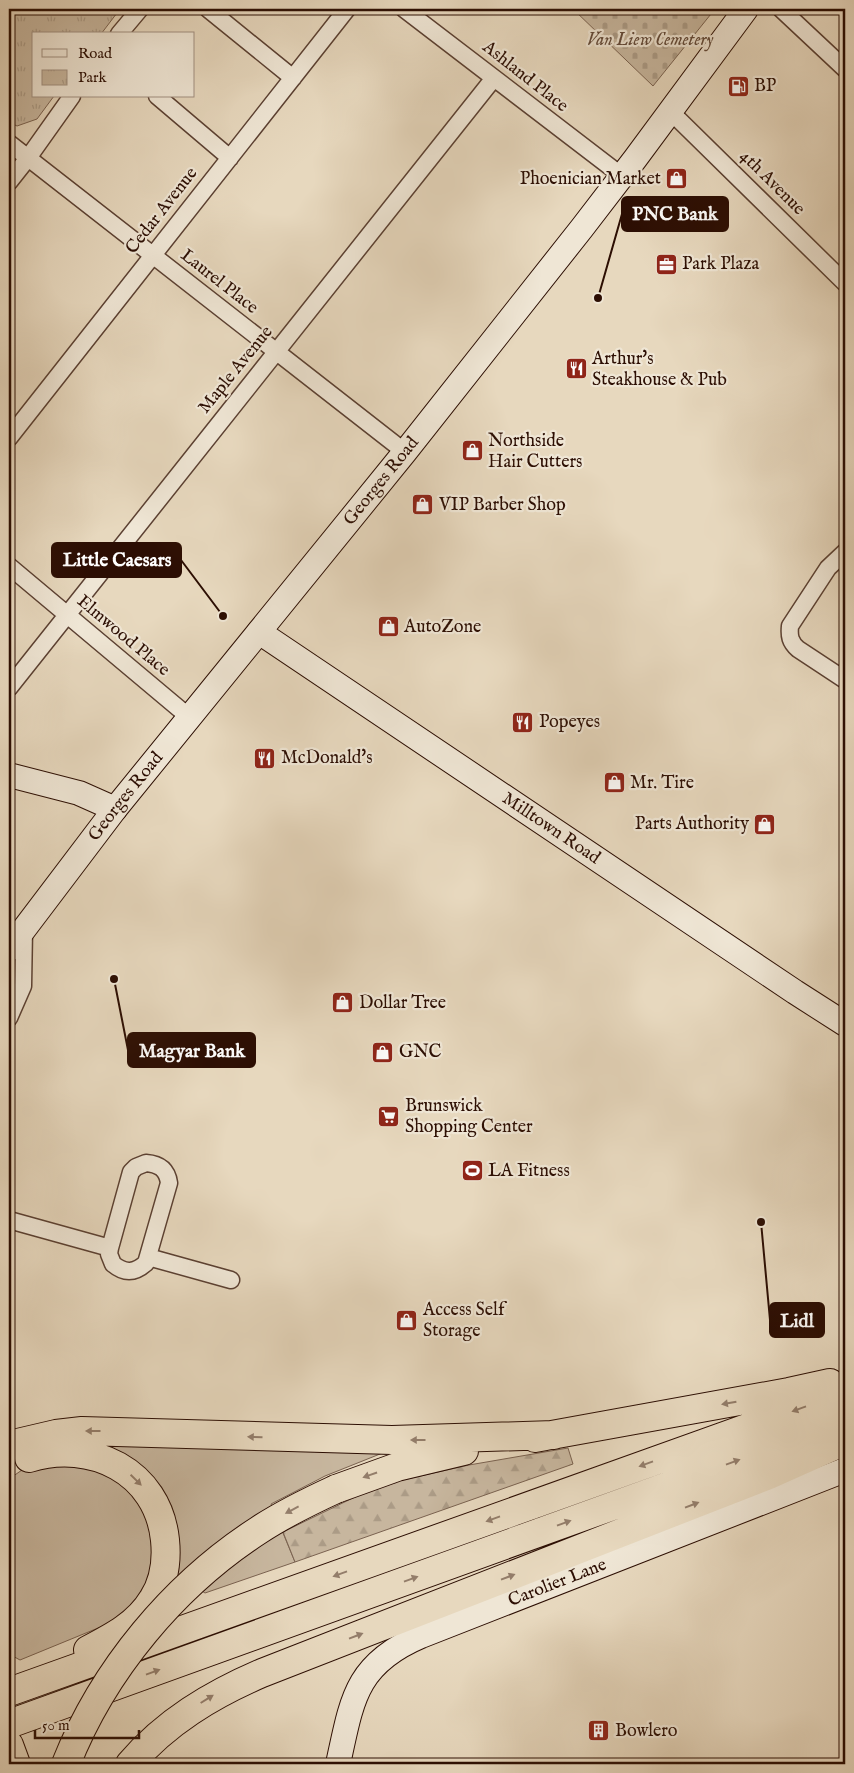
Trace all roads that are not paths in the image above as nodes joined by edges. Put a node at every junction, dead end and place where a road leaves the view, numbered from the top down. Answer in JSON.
{"nodes":[{"id":1,"x":140,"y":9,"type":"edge"},
{"id":2,"x":208,"y":9,"type":"edge"},
{"id":3,"x":347,"y":9,"type":"edge"},
{"id":4,"x":404,"y":9,"type":"edge"},
{"id":5,"x":746,"y":9,"type":"edge"},
{"id":6,"x":781,"y":9,"type":"edge"},
{"id":7,"x":121,"y":32,"type":"edge"},
{"id":8,"x":845,"y":69,"type":"edge"},
{"id":9,"x":293,"y":78,"type":"junction"},
{"id":10,"x":494,"y":78,"type":"junction"},
{"id":11,"x":71,"y":98,"type":"edge"},
{"id":12,"x":159,"y":98,"type":"edge"},
{"id":13,"x":670,"y":111,"type":"junction"},
{"id":14,"x":9,"y":144,"type":"edge"},
{"id":15,"x":28,"y":158,"type":"junction"},
{"id":16,"x":230,"y":158,"type":"junction"},
{"id":17,"x":622,"y":176,"type":"junction"},
{"id":18,"x":9,"y":182,"type":"edge"},
{"id":19,"x":153,"y":255,"type":"junction"},
{"id":20,"x":845,"y":283,"type":"edge"},
{"id":21,"x":276,"y":351,"type":"junction"},
{"id":22,"x":9,"y":438,"type":"edge"},
{"id":23,"x":405,"y":452,"type":"junction"},
{"id":24,"x":845,"y":552,"type":"edge"},
{"id":25,"x":9,"y":566,"type":"edge"},
{"id":26,"x":66,"y":614,"type":"junction"},
{"id":27,"x":259,"y":632,"type":"junction"},
{"id":28,"x":845,"y":680,"type":"edge"},
{"id":29,"x":9,"y":688,"type":"edge"},
{"id":30,"x":189,"y":718,"type":"junction"},
{"id":31,"x":9,"y":775,"type":"edge"},
{"id":32,"x":115,"y":809,"type":"junction"},
{"id":33,"x":24,"y":928,"type":"junction"},
{"id":34,"x":9,"y":949,"type":"edge"},
{"id":35,"x":9,"y":1018,"type":"edge"},
{"id":36,"x":845,"y":1024,"type":"edge"},
{"id":37,"x":9,"y":1220,"type":"edge"},
{"id":38,"x":110,"y":1248,"type":"junction"},
{"id":39,"x":148,"y":1257,"type":"junction"},
{"id":40,"x":231,"y":1280,"type":"dead end"},
{"id":41,"x":845,"y":1379,"type":"edge"},
{"id":42,"x":845,"y":1393,"type":"edge"},
{"id":43,"x":845,"y":1422,"type":"edge"},
{"id":44,"x":554,"y":1435,"type":"junction"},
{"id":45,"x":845,"y":1440,"type":"edge"},
{"id":46,"x":11,"y":1460,"type":"edge"},
{"id":47,"x":845,"y":1470,"type":"edge"},
{"id":48,"x":13,"y":1691,"type":"edge"},
{"id":49,"x":9,"y":1724,"type":"edge"},
{"id":50,"x":9,"y":1745,"type":"edge"},
{"id":51,"x":16,"y":1764,"type":"edge"},
{"id":52,"x":66,"y":1764,"type":"edge"},
{"id":53,"x":130,"y":1764,"type":"edge"},
{"id":54,"x":338,"y":1764,"type":"edge"}],
"edges":[{"from":1,"to":7,"type":"street"},
{"from":2,"to":9,"type":"street"},
{"from":3,"to":9,"type":"street","name":"Cedar Avenue"},
{"from":4,"to":10,"type":"street","name":"Ashland Place"},
{"from":5,"to":13,"type":"street","name":"Georges Road"},
{"from":6,"to":8,"type":"street"},
{"from":9,"to":16,"type":"street","name":"Cedar Avenue"},
{"from":10,"to":17,"type":"street","name":"Ashland Place"},
{"from":10,"to":21,"type":"street","name":"Maple Avenue"},
{"from":11,"to":15,"type":"street"},
{"from":12,"to":16,"type":"street"},
{"from":13,"to":17,"type":"street","name":"Georges Road"},
{"from":13,"to":20,"type":"street","name":"4th Avenue"},
{"from":14,"to":15,"type":"street","name":"Laurel Place"},
{"from":15,"to":18,"type":"street"},
{"from":15,"to":19,"type":"street","name":"Laurel Place"},
{"from":16,"to":19,"type":"street","name":"Cedar Avenue"},
{"from":17,"to":23,"type":"street","name":"Georges Road"},
{"from":19,"to":21,"type":"street","name":"Laurel Place"},
{"from":19,"to":22,"type":"street","name":"Cedar Avenue"},
{"from":21,"to":23,"type":"street","name":"Laurel Place"},
{"from":21,"to":26,"type":"street","name":"Maple Avenue"},
{"from":23,"to":27,"type":"street","name":"Georges Road"},
{"from":24,"to":28,"type":"street"},
{"from":25,"to":26,"type":"street","name":"Elmwood Place"},
{"from":26,"to":29,"type":"street","name":"Maple Avenue"},
{"from":26,"to":30,"type":"street","name":"Elmwood Place"},
{"from":27,"to":30,"type":"street","name":"Georges Road"},
{"from":27,"to":36,"type":"street","name":"Milltown Road"},
{"from":30,"to":32,"type":"street","name":"Georges Road"},
{"from":31,"to":32,"type":"street"},
{"from":32,"to":33,"type":"street","name":"Georges Road"},
{"from":33,"to":34,"type":"street","name":"Georges Road"},
{"from":33,"to":35,"type":"street"},
{"from":37,"to":38,"type":"street"},
{"from":38,"to":39,"type":"street"},
{"from":38,"to":39,"type":"street"},
{"from":39,"to":40,"type":"street"},
{"from":41,"to":44,"type":"highway","one_way":true},
{"from":42,"to":48,"type":"highway","one_way":true},
{"from":49,"to":43,"type":"highway","one_way":true},
{"from":44,"to":46,"type":"highway","one_way":true},
{"from":44,"to":52,"type":"highway","one_way":true,"bridge":true},
{"from":53,"to":45,"type":"highway","one_way":true},
{"from":46,"to":48,"type":"highway","one_way":true},
{"from":47,"to":54,"type":"street","name":"Carolier Lane"},
{"from":50,"to":51,"type":"highway"}]}
